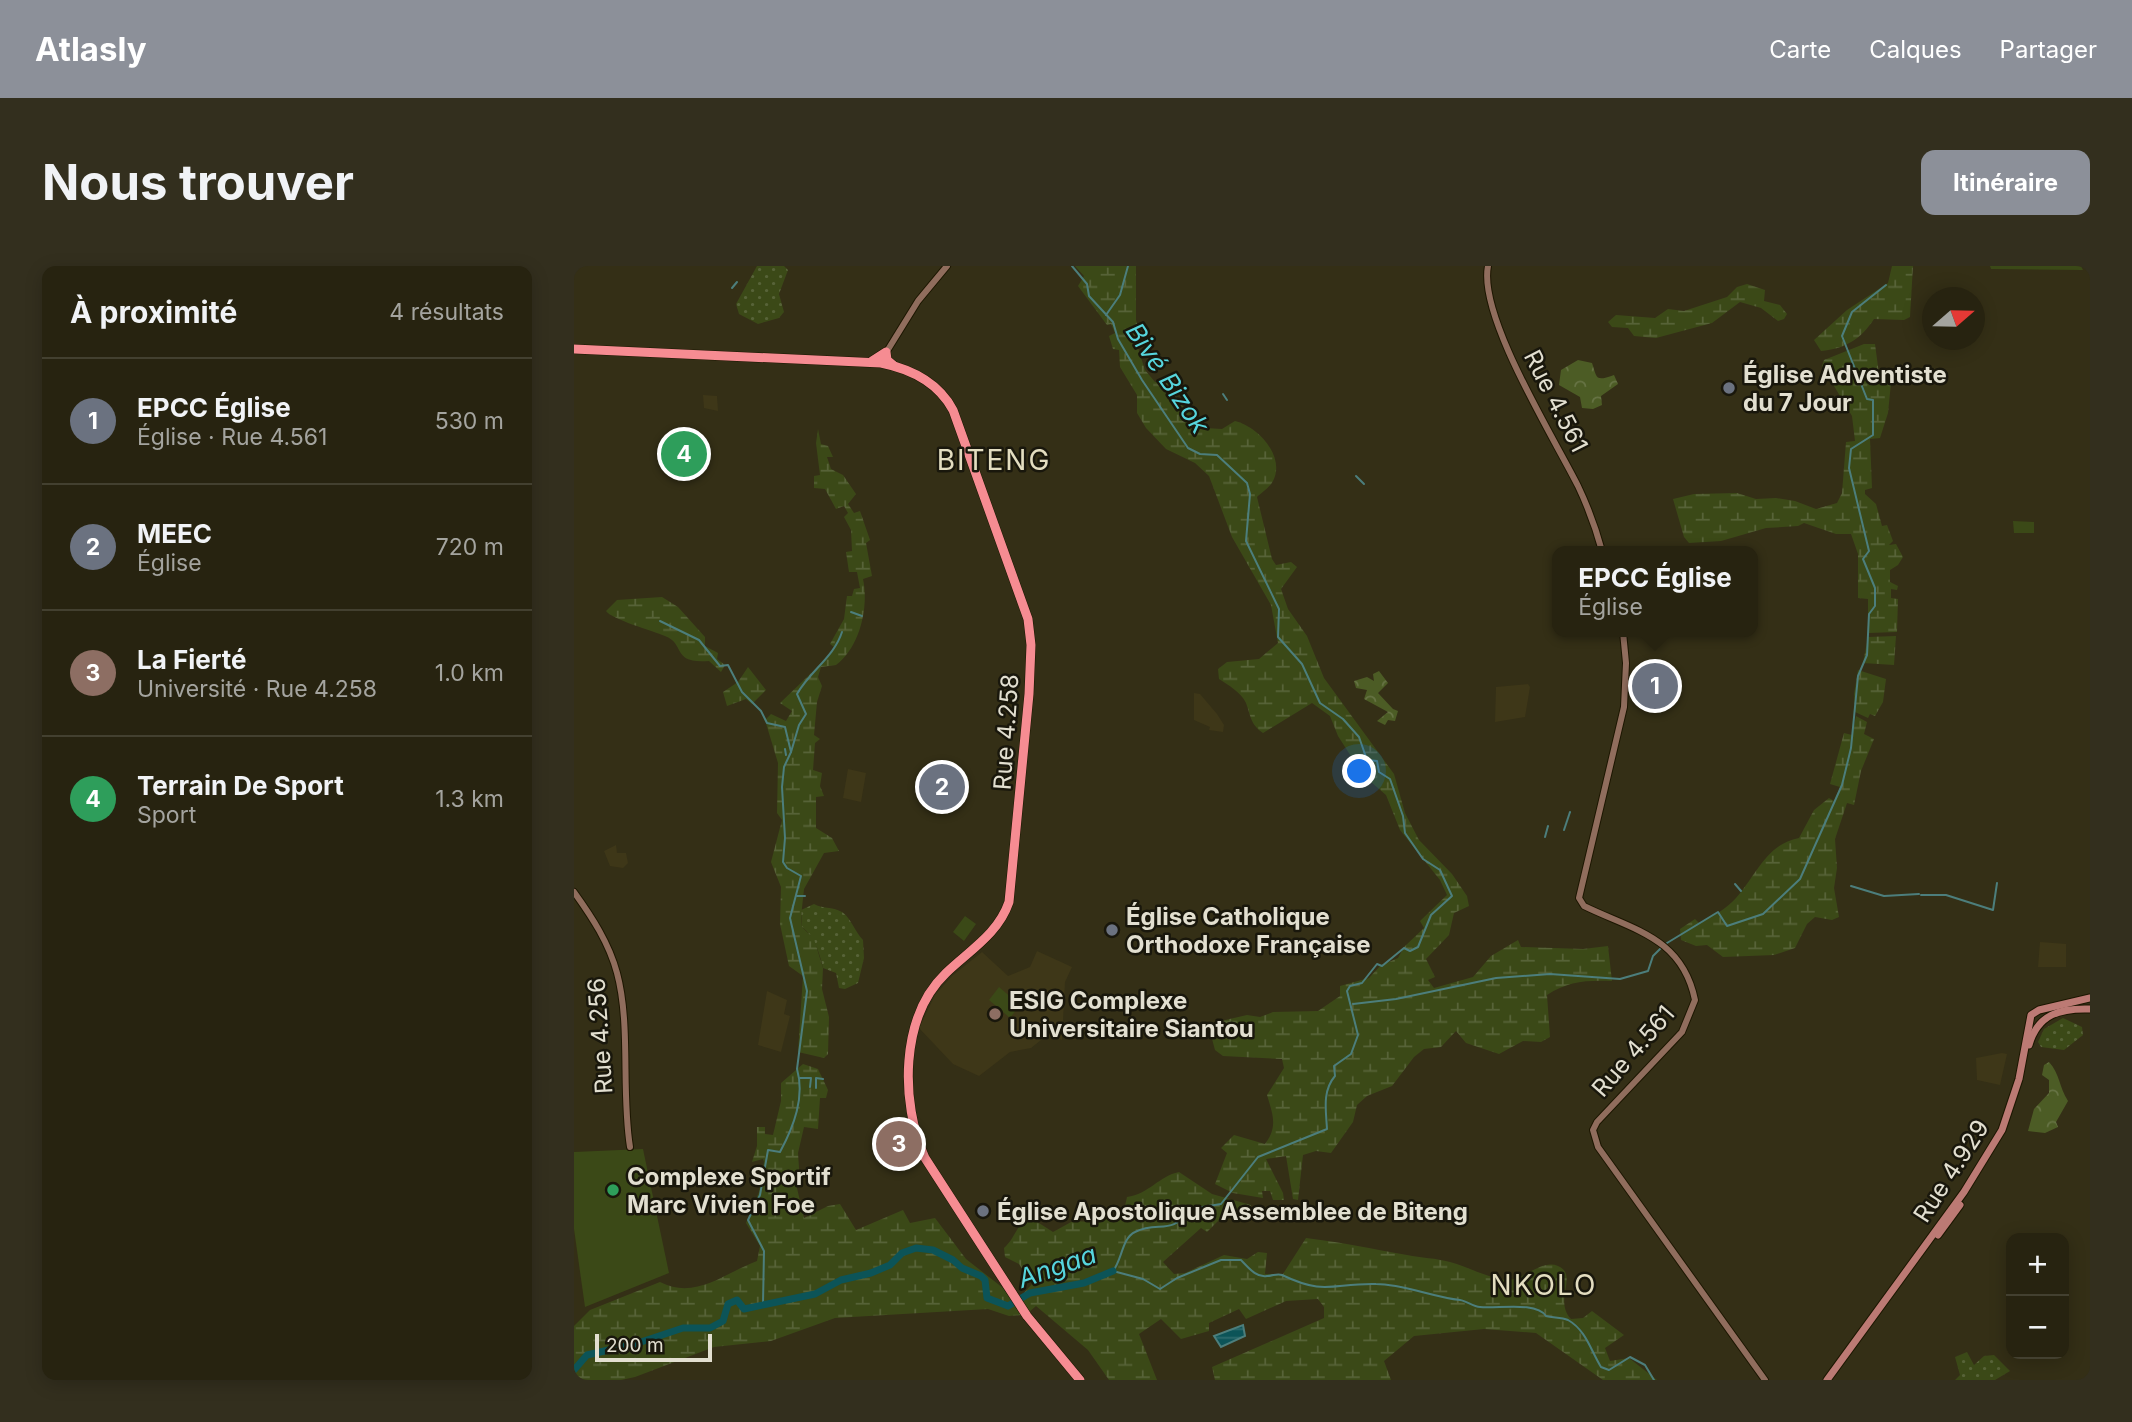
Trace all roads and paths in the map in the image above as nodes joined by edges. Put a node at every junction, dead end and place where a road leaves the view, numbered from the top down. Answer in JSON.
{"nodes":[{"id":1,"x":947,"y":266,"type":"edge"},
{"id":2,"x":1489,"y":266,"type":"edge"},
{"id":3,"x":574,"y":349,"type":"edge"},
{"id":4,"x":886,"y":352,"type":"junction"},
{"id":5,"x":881,"y":363,"type":"junction"},
{"id":6,"x":866,"y":364,"type":"junction"},
{"id":7,"x":895,"y":366,"type":"junction"},
{"id":8,"x":1600,"y":546,"type":"edge"},
{"id":9,"x":1623,"y":637,"type":"edge"},
{"id":10,"x":574,"y":892,"type":"edge"},
{"id":11,"x":2090,"y":998,"type":"edge"},
{"id":12,"x":2090,"y":1009,"type":"edge"},
{"id":13,"x":2039,"y":1010,"type":"junction"},
{"id":14,"x":2029,"y":1019,"type":"junction"},
{"id":15,"x":2041,"y":1022,"type":"junction"},
{"id":16,"x":630,"y":1147,"type":"dead end"},
{"id":17,"x":1080,"y":1380,"type":"edge"},
{"id":18,"x":1765,"y":1380,"type":"edge"},
{"id":19,"x":1829,"y":1380,"type":"edge"}],
"edges":[{"from":1,"to":4,"type":"main road"},
{"from":2,"to":8,"type":"main road","name":"Rue 4.561"},
{"from":3,"to":6,"type":"highway","name":"Rue 4.258"},
{"from":4,"to":5,"type":"main road"},
{"from":4,"to":6,"type":"highway"},
{"from":4,"to":7,"type":"highway"},
{"from":5,"to":6,"type":"highway","name":"Rue 4.258"},
{"from":5,"to":7,"type":"highway","name":"Rue 4.258"},
{"from":7,"to":17,"type":"highway","name":"Rue 4.258"},
{"from":9,"to":18,"type":"main road","name":"Rue 4.561"},
{"from":10,"to":16,"type":"main road","name":"Rue 4.256"},
{"from":11,"to":13,"type":"main road"},
{"from":12,"to":15,"type":"main road"},
{"from":13,"to":14,"type":"main road"},
{"from":13,"to":15,"type":"main road"},
{"from":14,"to":15,"type":"main road"},
{"from":14,"to":19,"type":"main road","name":"Rue 4.929"},
{"from":15,"to":19,"type":"main road","name":"Rue 4.929"}]}
